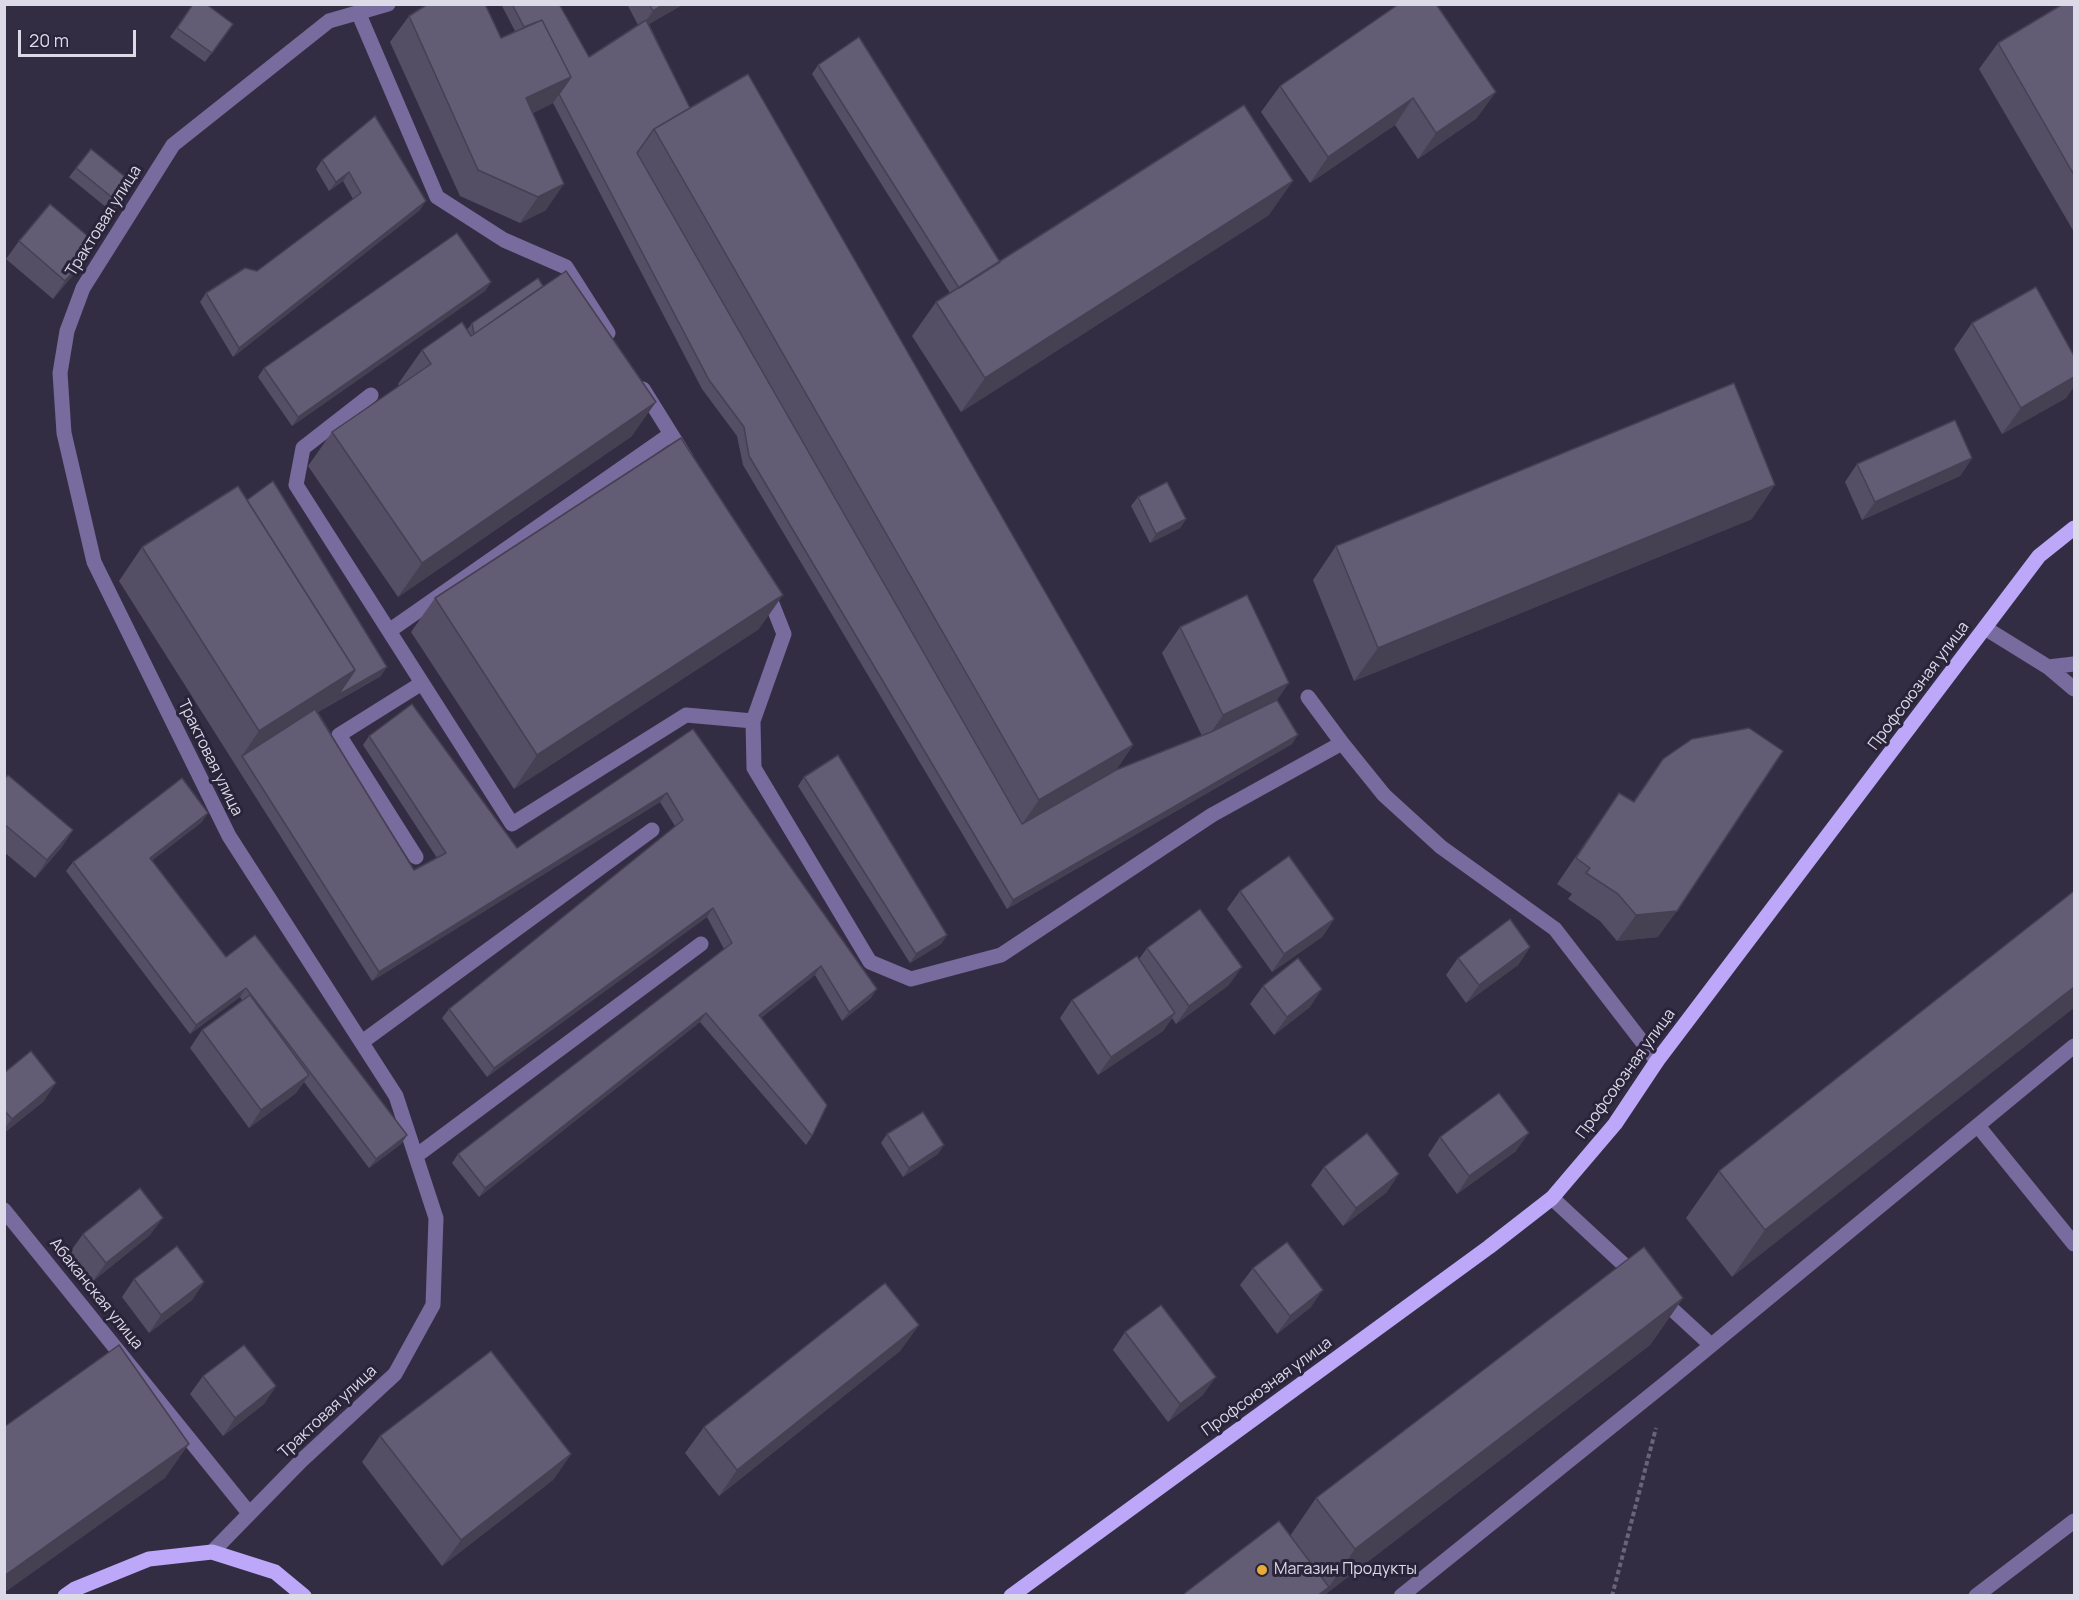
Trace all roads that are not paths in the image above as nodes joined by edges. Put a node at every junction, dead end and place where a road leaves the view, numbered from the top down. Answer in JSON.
{"nodes":[{"id":1,"x":388,"y":4,"type":"edge"},
{"id":2,"x":358,"y":12,"type":"junction"},
{"id":3,"x":616,"y":345,"type":"edge"},
{"id":4,"x":634,"y":375,"type":"edge"},
{"id":5,"x":371,"y":395,"type":"dead end"},
{"id":6,"x":671,"y":434,"type":"junction"},
{"id":7,"x":695,"y":473,"type":"edge"},
{"id":8,"x":2074,"y":528,"type":"edge"},
{"id":9,"x":763,"y":580,"type":"edge"},
{"id":10,"x":1986,"y":628,"type":"junction"},
{"id":11,"x":389,"y":631,"type":"junction"},
{"id":12,"x":2074,"y":664,"type":"edge"},
{"id":13,"x":2048,"y":667,"type":"junction"},
{"id":14,"x":422,"y":683,"type":"junction"},
{"id":15,"x":2074,"y":689,"type":"edge"},
{"id":16,"x":1308,"y":697,"type":"dead end"},
{"id":17,"x":753,"y":721,"type":"junction"},
{"id":18,"x":1342,"y":743,"type":"junction"},
{"id":19,"x":651,"y":830,"type":"dead end"},
{"id":20,"x":416,"y":857,"type":"dead end"},
{"id":21,"x":701,"y":944,"type":"dead end"},
{"id":22,"x":362,"y":1042,"type":"junction"},
{"id":23,"x":2074,"y":1046,"type":"edge"},
{"id":24,"x":1657,"y":1061,"type":"junction"},
{"id":25,"x":1978,"y":1126,"type":"junction"},
{"id":26,"x":416,"y":1156,"type":"junction"},
{"id":27,"x":1552,"y":1198,"type":"junction"},
{"id":28,"x":4,"y":1210,"type":"edge"},
{"id":29,"x":2074,"y":1244,"type":"edge"},
{"id":30,"x":1711,"y":1345,"type":"junction"},
{"id":31,"x":249,"y":1513,"type":"junction"},
{"id":32,"x":2074,"y":1521,"type":"edge"},
{"id":33,"x":212,"y":1552,"type":"junction"},
{"id":34,"x":1028,"y":1590,"type":"edge"},
{"id":35,"x":65,"y":1596,"type":"edge"},
{"id":36,"x":304,"y":1596,"type":"edge"},
{"id":37,"x":1011,"y":1596,"type":"edge"},
{"id":38,"x":1401,"y":1596,"type":"edge"},
{"id":39,"x":1976,"y":1596,"type":"edge"}],
"edges":[{"from":1,"to":2,"type":"street","name":"Трактовая улица"},
{"from":2,"to":3,"type":"street"},
{"from":2,"to":22,"type":"street","name":"Трактовая улица"},
{"from":4,"to":6,"type":"street"},
{"from":5,"to":11,"type":"street"},
{"from":6,"to":7,"type":"street"},
{"from":6,"to":11,"type":"street"},
{"from":8,"to":10,"type":"main road","name":"Профсоюзная улица"},
{"from":9,"to":17,"type":"street"},
{"from":10,"to":13,"type":"street"},
{"from":10,"to":24,"type":"main road","name":"Профсоюзная улица"},
{"from":11,"to":14,"type":"street"},
{"from":12,"to":13,"type":"street"},
{"from":13,"to":15,"type":"street"},
{"from":14,"to":17,"type":"street"},
{"from":14,"to":20,"type":"street"},
{"from":16,"to":18,"type":"street"},
{"from":17,"to":18,"type":"street"},
{"from":18,"to":24,"type":"street"},
{"from":19,"to":22,"type":"street"},
{"from":21,"to":26,"type":"street"},
{"from":22,"to":26,"type":"street","name":"Трактовая улица"},
{"from":23,"to":25,"type":"street"},
{"from":24,"to":27,"type":"main road","name":"Профсоюзная улица"},
{"from":25,"to":29,"type":"street"},
{"from":25,"to":30,"type":"street"},
{"from":26,"to":31,"type":"street","name":"Трактовая улица"},
{"from":27,"to":30,"type":"street"},
{"from":27,"to":34,"type":"main road","name":"Профсоюзная улица"},
{"from":28,"to":31,"type":"street","name":"Абаканская улица"},
{"from":30,"to":38,"type":"street"},
{"from":31,"to":33,"type":"street","name":"Трактовая улица"},
{"from":32,"to":39,"type":"street"},
{"from":33,"to":35,"type":"main road"},
{"from":33,"to":36,"type":"main road"},
{"from":34,"to":37,"type":"main road","name":"Профсоюзная улица"}]}
